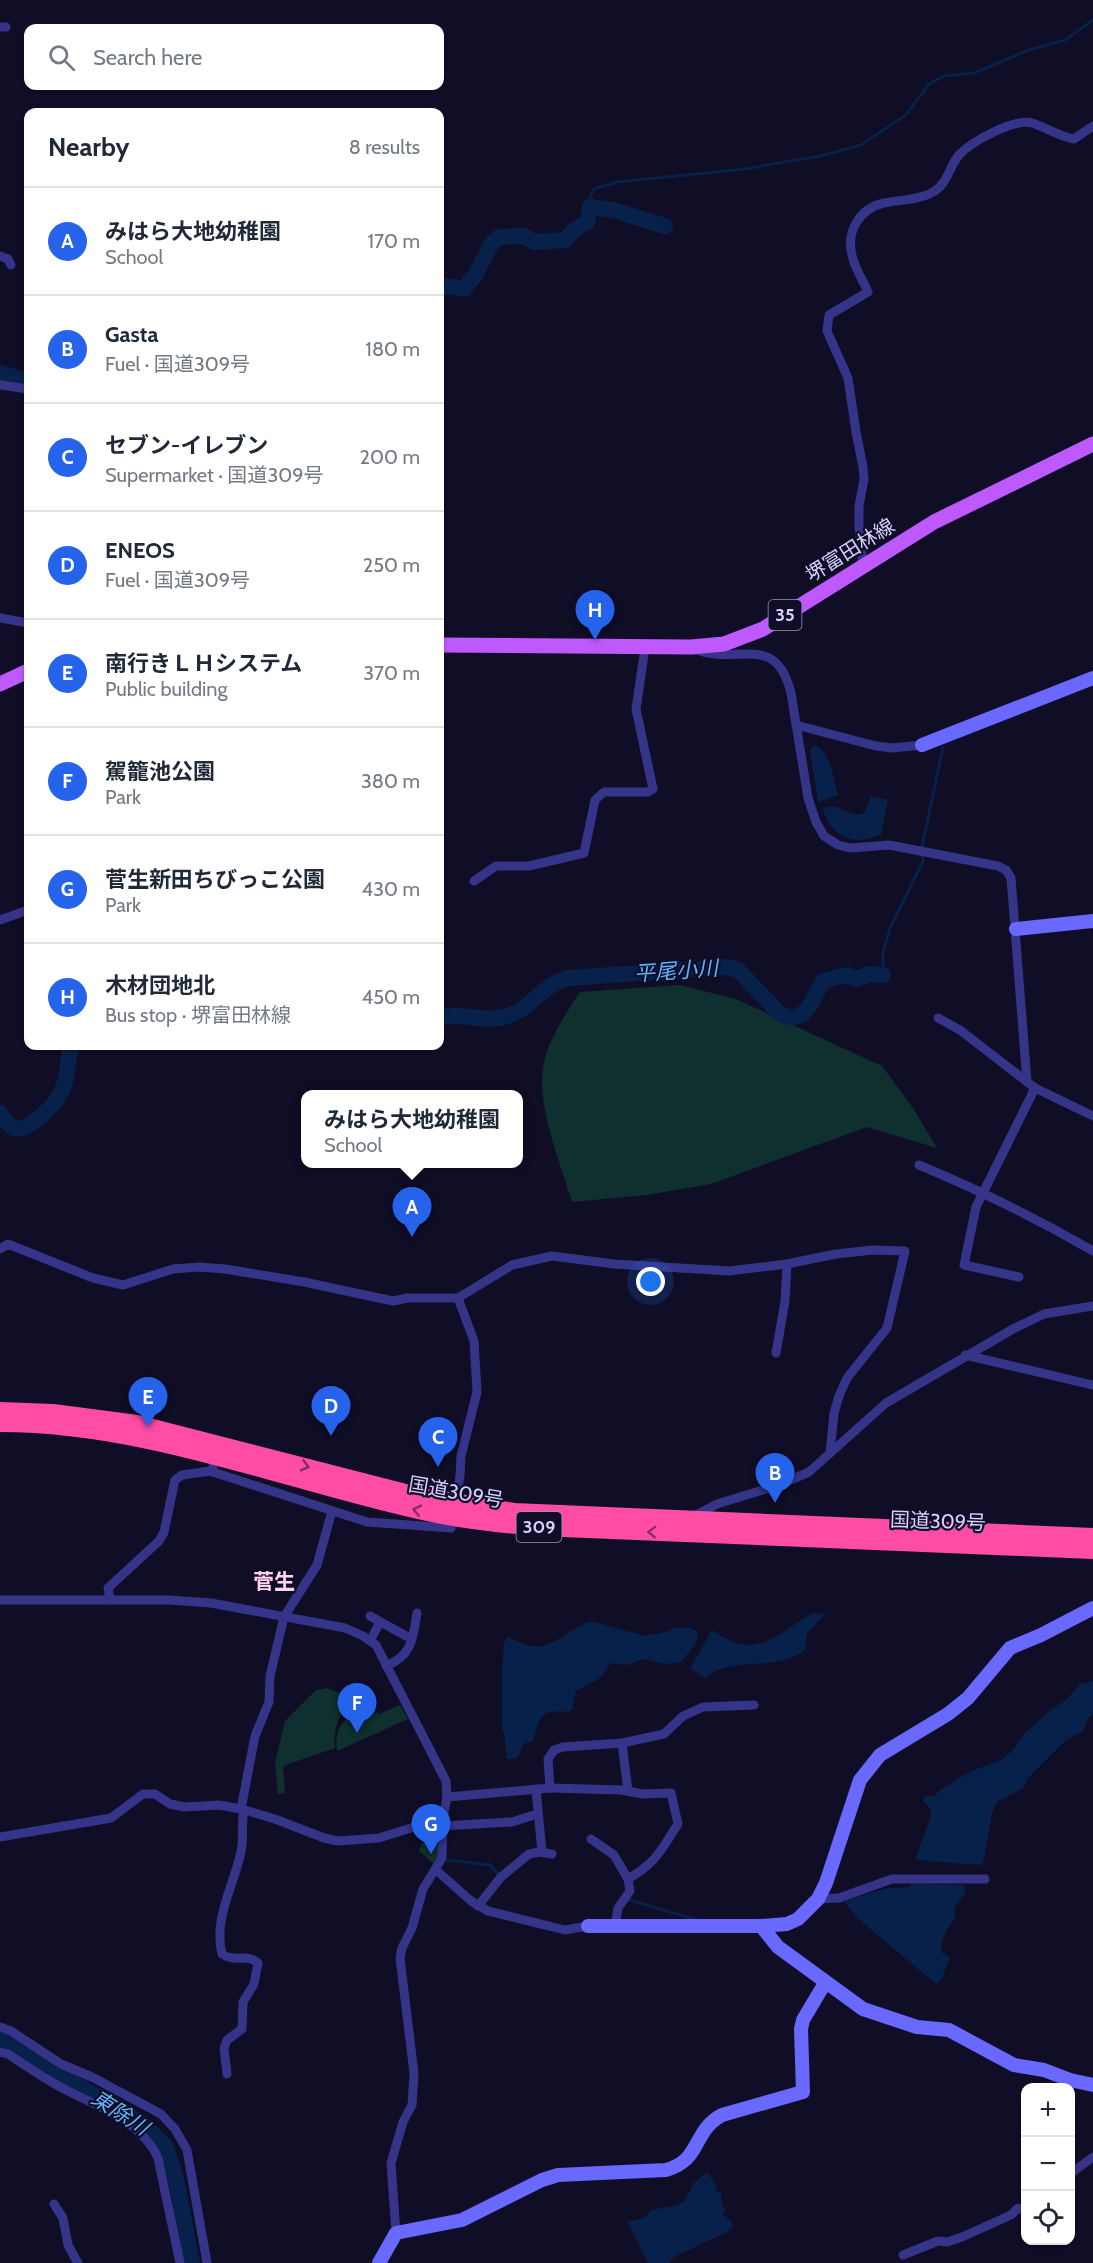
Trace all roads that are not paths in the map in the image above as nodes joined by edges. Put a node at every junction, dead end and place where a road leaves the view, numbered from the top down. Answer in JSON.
{"nodes":[{"id":1,"x":1093,"y":126,"type":"edge"},
{"id":2,"x":0,"y":256,"type":"edge"},
{"id":3,"x":11,"y":265,"type":"dead end"},
{"id":4,"x":0,"y":385,"type":"edge"},
{"id":5,"x":24,"y":388,"type":"edge"},
{"id":6,"x":1093,"y":444,"type":"edge"},
{"id":7,"x":863,"y":566,"type":"junction"},
{"id":8,"x":0,"y":618,"type":"edge"},
{"id":9,"x":24,"y":622,"type":"edge"},
{"id":10,"x":444,"y":645,"type":"edge"},
{"id":11,"x":691,"y":647,"type":"junction"},
{"id":12,"x":645,"y":648,"type":"junction"},
{"id":13,"x":24,"y":673,"type":"edge"},
{"id":14,"x":1093,"y":678,"type":"edge"},
{"id":15,"x":0,"y":684,"type":"edge"},
{"id":16,"x":796,"y":725,"type":"junction"},
{"id":17,"x":922,"y":745,"type":"joint"},
{"id":18,"x":474,"y":881,"type":"dead end"},
{"id":19,"x":24,"y":911,"type":"edge"},
{"id":20,"x":0,"y":920,"type":"edge"},
{"id":21,"x":1093,"y":921,"type":"edge"},
{"id":22,"x":1016,"y":928,"type":"junction"},
{"id":23,"x":938,"y":1018,"type":"dead end"},
{"id":24,"x":1031,"y":1085,"type":"junction"},
{"id":25,"x":1093,"y":1116,"type":"edge"},
{"id":26,"x":919,"y":1165,"type":"dead end"},
{"id":27,"x":983,"y":1192,"type":"junction"},
{"id":28,"x":0,"y":1249,"type":"edge"},
{"id":29,"x":1093,"y":1251,"type":"edge"},
{"id":30,"x":787,"y":1264,"type":"junction"},
{"id":31,"x":1019,"y":1277,"type":"dead end"},
{"id":32,"x":458,"y":1298,"type":"junction"},
{"id":33,"x":1093,"y":1306,"type":"edge"},
{"id":34,"x":776,"y":1353,"type":"dead end"},
{"id":35,"x":965,"y":1355,"type":"junction"},
{"id":36,"x":1093,"y":1385,"type":"edge"},
{"id":37,"x":0,"y":1411,"type":"edge"},
{"id":38,"x":0,"y":1423,"type":"edge"},
{"id":39,"x":830,"y":1453,"type":"junction"},
{"id":40,"x":214,"y":1464,"type":"junction"},
{"id":41,"x":454,"y":1510,"type":"junction"},
{"id":42,"x":332,"y":1511,"type":"junction"},
{"id":43,"x":690,"y":1520,"type":"junction"},
{"id":44,"x":1093,"y":1537,"type":"edge"},
{"id":45,"x":1093,"y":1550,"type":"edge"},
{"id":46,"x":0,"y":1600,"type":"edge"},
{"id":47,"x":110,"y":1600,"type":"junction"},
{"id":48,"x":1093,"y":1608,"type":"edge"},
{"id":49,"x":417,"y":1613,"type":"dead end"},
{"id":50,"x":370,"y":1616,"type":"dead end"},
{"id":51,"x":284,"y":1617,"type":"junction"},
{"id":52,"x":380,"y":1622,"type":"junction"},
{"id":53,"x":406,"y":1636,"type":"dead end"},
{"id":54,"x":370,"y":1641,"type":"junction"},
{"id":55,"x":386,"y":1666,"type":"junction"},
{"id":56,"x":754,"y":1705,"type":"dead end"},
{"id":57,"x":622,"y":1743,"type":"junction"},
{"id":58,"x":550,"y":1788,"type":"junction"},
{"id":59,"x":536,"y":1789,"type":"junction"},
{"id":60,"x":628,"y":1791,"type":"junction"},
{"id":61,"x":447,"y":1797,"type":"junction"},
{"id":62,"x":242,"y":1809,"type":"junction"},
{"id":63,"x":537,"y":1815,"type":"junction"},
{"id":64,"x":443,"y":1822,"type":"junction"},
{"id":65,"x":0,"y":1837,"type":"edge"},
{"id":66,"x":591,"y":1839,"type":"dead end"},
{"id":67,"x":436,"y":1870,"type":"junction"},
{"id":68,"x":628,"y":1879,"type":"junction"},
{"id":69,"x":985,"y":1879,"type":"dead end"},
{"id":70,"x":818,"y":1899,"type":"junction"},
{"id":71,"x":478,"y":1906,"type":"junction"},
{"id":72,"x":588,"y":1926,"type":"joint"},
{"id":73,"x":615,"y":1926,"type":"junction"},
{"id":74,"x":761,"y":1926,"type":"junction"},
{"id":75,"x":825,"y":1983,"type":"junction"},
{"id":76,"x":0,"y":2027,"type":"edge"},
{"id":77,"x":0,"y":2052,"type":"edge"},
{"id":78,"x":227,"y":2074,"type":"dead end"},
{"id":79,"x":1093,"y":2085,"type":"edge"},
{"id":80,"x":1093,"y":2157,"type":"edge"},
{"id":81,"x":1075,"y":2171,"type":"edge"},
{"id":82,"x":54,"y":2204,"type":"dead end"},
{"id":83,"x":1021,"y":2209,"type":"edge"},
{"id":84,"x":396,"y":2233,"type":"junction"},
{"id":85,"x":903,"y":2255,"type":"dead end"},
{"id":86,"x":78,"y":2263,"type":"edge"},
{"id":87,"x":180,"y":2263,"type":"edge"},
{"id":88,"x":207,"y":2263,"type":"edge"},
{"id":89,"x":379,"y":2263,"type":"edge"}],
"edges":[{"from":1,"to":7,"type":"street"},
{"from":2,"to":3,"type":"street"},
{"from":4,"to":5,"type":"street"},
{"from":6,"to":7,"type":"main road","name":"堺富田林線","number":"35"},
{"from":7,"to":11,"type":"main road","name":"堺富田林線","number":"35"},
{"from":8,"to":9,"type":"street"},
{"from":10,"to":12,"type":"main road","name":"堺富田林線","number":"35"},
{"from":11,"to":12,"type":"main road","name":"堺富田林線","number":"35"},
{"from":11,"to":16,"type":"street"},
{"from":12,"to":18,"type":"street"},
{"from":13,"to":15,"type":"main road"},
{"from":14,"to":17,"type":"street"},
{"from":16,"to":17,"type":"street"},
{"from":16,"to":22,"type":"street"},
{"from":19,"to":20,"type":"street"},
{"from":21,"to":22,"type":"street"},
{"from":22,"to":24,"type":"street"},
{"from":23,"to":24,"type":"street"},
{"from":24,"to":25,"type":"street"},
{"from":24,"to":27,"type":"street"},
{"from":26,"to":27,"type":"street"},
{"from":27,"to":29,"type":"street"},
{"from":27,"to":31,"type":"street"},
{"from":28,"to":32,"type":"street"},
{"from":30,"to":32,"type":"street"},
{"from":30,"to":34,"type":"street"},
{"from":30,"to":39,"type":"street"},
{"from":32,"to":41,"type":"street"},
{"from":33,"to":35,"type":"street"},
{"from":35,"to":36,"type":"street"},
{"from":35,"to":39,"type":"street"},
{"from":37,"to":41,"type":"highway","name":"国道309号","number":"309","one_way":true},
{"from":38,"to":40,"type":"highway","name":"国道309号","number":"309"},
{"from":39,"to":43,"type":"street"},
{"from":41,"to":40,"type":"highway","name":"国道309号","number":"309","one_way":true},
{"from":40,"to":42,"type":"street"},
{"from":40,"to":47,"type":"street"},
{"from":41,"to":42,"type":"street"},
{"from":41,"to":43,"type":"highway","name":"国道309号","number":"309"},
{"from":45,"to":41,"type":"highway","name":"国道309号","number":"309","one_way":true},
{"from":42,"to":51,"type":"street"},
{"from":43,"to":44,"type":"highway","name":"国道309号","number":"309"},
{"from":46,"to":47,"type":"street"},
{"from":47,"to":51,"type":"street"},
{"from":48,"to":70,"type":"street"},
{"from":49,"to":55,"type":"street"},
{"from":50,"to":52,"type":"street"},
{"from":51,"to":54,"type":"street"},
{"from":51,"to":62,"type":"street"},
{"from":52,"to":53,"type":"street"},
{"from":52,"to":54,"type":"street"},
{"from":54,"to":55,"type":"street"},
{"from":55,"to":61,"type":"street"},
{"from":56,"to":57,"type":"street"},
{"from":57,"to":58,"type":"street"},
{"from":57,"to":60,"type":"street"},
{"from":58,"to":59,"type":"street"},
{"from":58,"to":60,"type":"street"},
{"from":59,"to":61,"type":"street"},
{"from":59,"to":63,"type":"street"},
{"from":60,"to":68,"type":"street"},
{"from":61,"to":64,"type":"street"},
{"from":62,"to":64,"type":"street"},
{"from":62,"to":65,"type":"street"},
{"from":62,"to":78,"type":"street"},
{"from":63,"to":64,"type":"street"},
{"from":63,"to":71,"type":"street"},
{"from":64,"to":67,"type":"street"},
{"from":66,"to":68,"type":"street"},
{"from":67,"to":71,"type":"street"},
{"from":67,"to":84,"type":"street"},
{"from":68,"to":73,"type":"street"},
{"from":69,"to":70,"type":"street"},
{"from":70,"to":74,"type":"street"},
{"from":71,"to":72,"type":"street"},
{"from":72,"to":73,"type":"street"},
{"from":73,"to":74,"type":"street"},
{"from":74,"to":75,"type":"street"},
{"from":75,"to":79,"type":"street"},
{"from":75,"to":84,"type":"street"},
{"from":76,"to":88,"type":"street"},
{"from":77,"to":87,"type":"street"},
{"from":80,"to":81,"type":"street"},
{"from":82,"to":86,"type":"street"},
{"from":83,"to":85,"type":"street"},
{"from":84,"to":89,"type":"street"}]}
